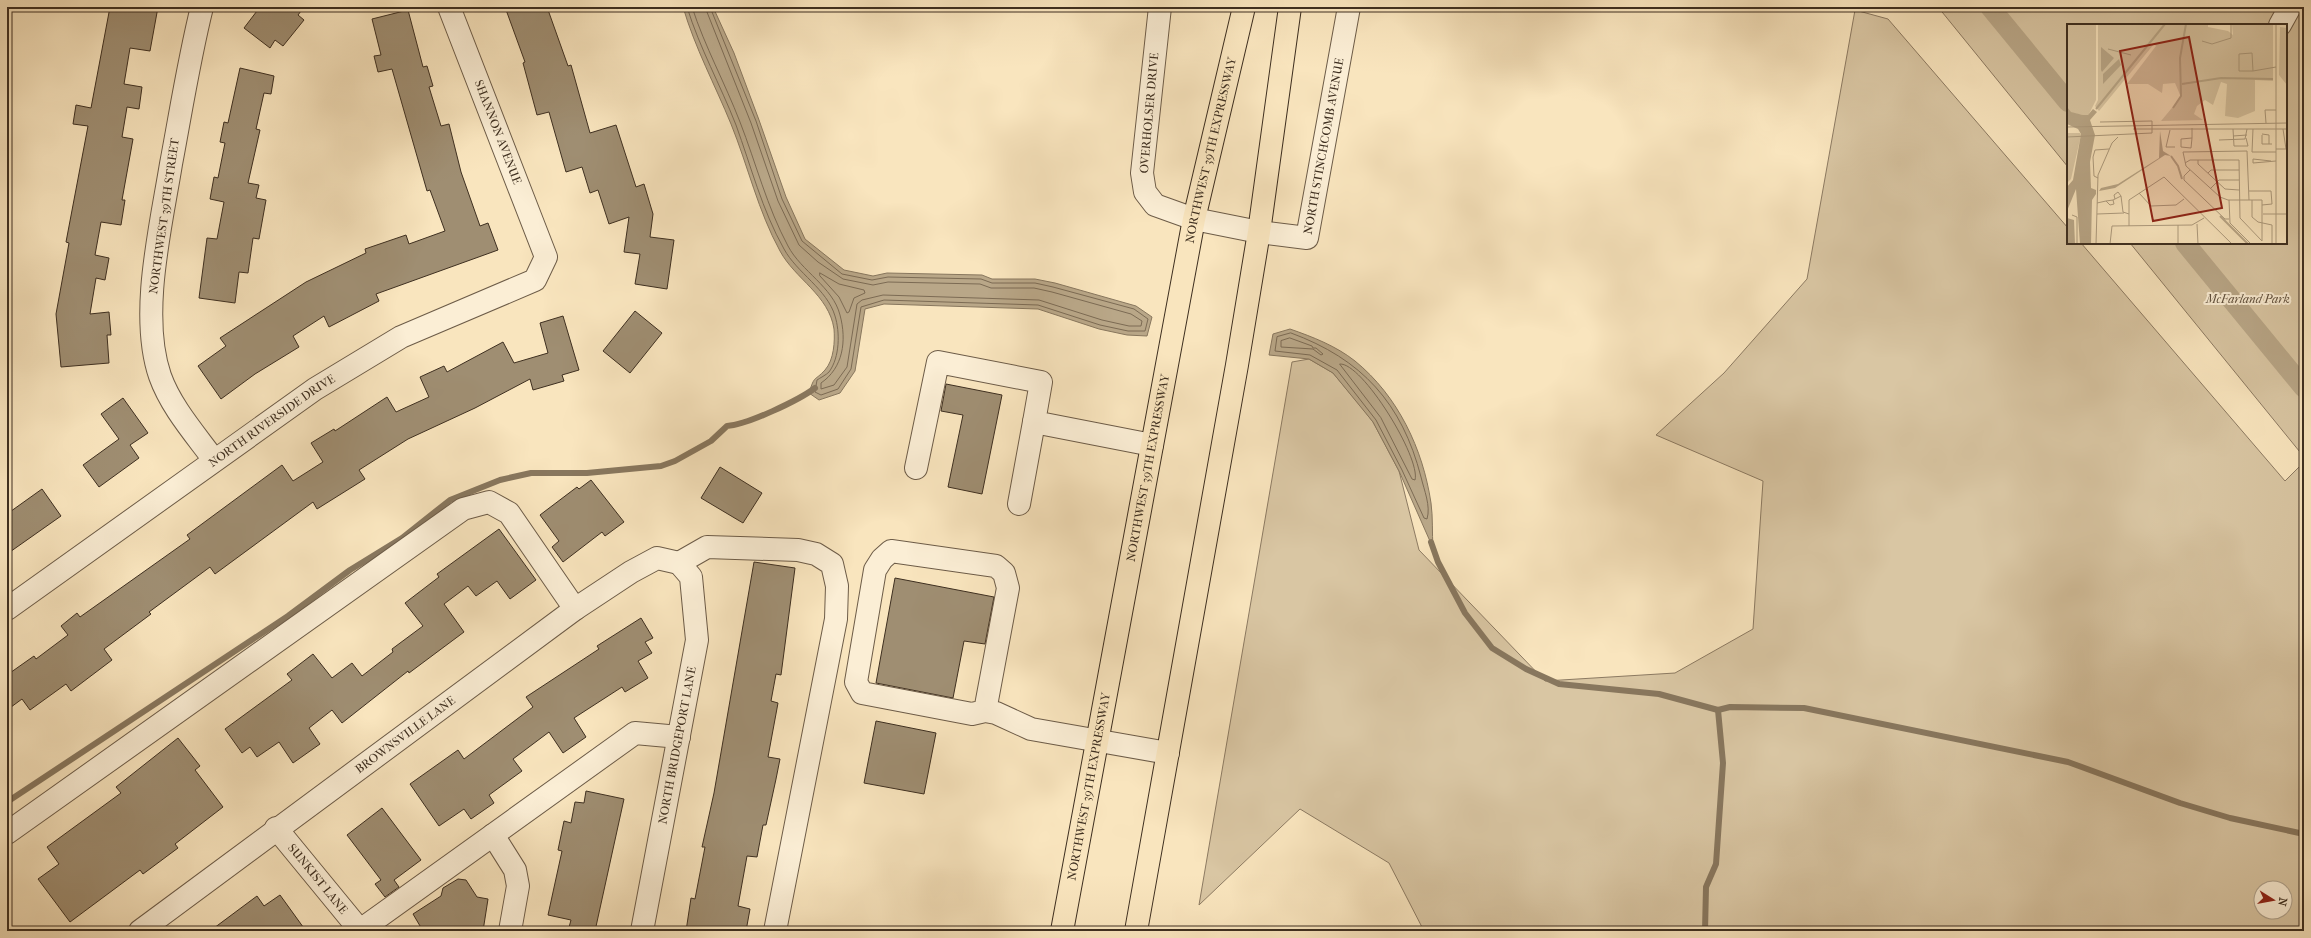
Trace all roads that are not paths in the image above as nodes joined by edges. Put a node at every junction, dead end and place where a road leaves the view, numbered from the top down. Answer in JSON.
{"nodes":[{"id":1,"x":202,"y":7,"type":"edge"},
{"id":2,"x":449,"y":7,"type":"edge"},
{"id":3,"x":1160,"y":7,"type":"edge"},
{"id":4,"x":1244,"y":7,"type":"edge"},
{"id":5,"x":1290,"y":7,"type":"edge"},
{"id":6,"x":1349,"y":7,"type":"edge"},
{"id":7,"x":2290,"y":7,"type":"edge"},
{"id":8,"x":2281,"y":24,"type":"edge"},
{"id":9,"x":1194,"y":219,"type":"junction"},
{"id":10,"x":1259,"y":232,"type":"junction"},
{"id":11,"x":546,"y":257,"type":"joint"},
{"id":12,"x":1034,"y":422,"type":"junction"},
{"id":13,"x":1152,"y":445,"type":"junction"},
{"id":14,"x":214,"y":460,"type":"junction"},
{"id":15,"x":916,"y":468,"type":"dead end"},
{"id":16,"x":1019,"y":504,"type":"dead end"},
{"id":17,"x":679,"y":564,"type":"junction"},
{"id":18,"x":7,"y":609,"type":"edge"},
{"id":19,"x":575,"y":609,"type":"junction"},
{"id":20,"x":985,"y":711,"type":"junction"},
{"id":21,"x":679,"y":737,"type":"junction"},
{"id":22,"x":1098,"y":741,"type":"junction"},
{"id":23,"x":1168,"y":753,"type":"junction"},
{"id":24,"x":276,"y":828,"type":"junction"},
{"id":25,"x":7,"y":833,"type":"edge"},
{"id":26,"x":493,"y":835,"type":"junction"},
{"id":27,"x":140,"y":931,"type":"edge"},
{"id":28,"x":358,"y":931,"type":"edge"},
{"id":29,"x":510,"y":931,"type":"edge"},
{"id":30,"x":642,"y":931,"type":"edge"},
{"id":31,"x":775,"y":931,"type":"edge"},
{"id":32,"x":1062,"y":931,"type":"edge"},
{"id":33,"x":1136,"y":931,"type":"edge"}],
"edges":[{"from":1,"to":14,"type":"street","name":"NORTHWEST 39TH STREET"},
{"from":2,"to":11,"type":"street","name":"SHANNON AVENUE"},
{"from":3,"to":9,"type":"street","name":"OVERHOLSER DRIVE"},
{"from":4,"to":9,"type":"highway","name":"NORTHWEST 39TH EXPRESSWAY"},
{"from":5,"to":10,"type":"highway"},
{"from":6,"to":10,"type":"street","name":"NORTH STINCHCOMB AVENUE"},
{"from":7,"to":8,"type":"street"},
{"from":9,"to":10,"type":"street","name":"OVERHOLSER DRIVE"},
{"from":9,"to":13,"type":"highway","name":"NORTHWEST 39TH EXPRESSWAY"},
{"from":10,"to":23,"type":"highway"},
{"from":11,"to":14,"type":"street","name":"NORTH RIVERSIDE DRIVE"},
{"from":12,"to":13,"type":"street"},
{"from":12,"to":15,"type":"street"},
{"from":12,"to":16,"type":"street"},
{"from":13,"to":22,"type":"highway","name":"NORTHWEST 39TH EXPRESSWAY"},
{"from":14,"to":18,"type":"street","name":"NORTH RIVERSIDE DRIVE"},
{"from":17,"to":19,"type":"street","name":"BROWNSVILLE LANE"},
{"from":17,"to":21,"type":"street","name":"NORTH BRIDGEPORT LANE"},
{"from":17,"to":31,"type":"street"},
{"from":19,"to":24,"type":"street","name":"BROWNSVILLE LANE"},
{"from":19,"to":25,"type":"street"},
{"from":20,"to":20,"type":"street"},
{"from":20,"to":22,"type":"street"},
{"from":21,"to":26,"type":"street"},
{"from":21,"to":30,"type":"street","name":"NORTH BRIDGEPORT LANE"},
{"from":22,"to":23,"type":"street"},
{"from":22,"to":32,"type":"highway","name":"NORTHWEST 39TH EXPRESSWAY"},
{"from":23,"to":33,"type":"highway"},
{"from":24,"to":27,"type":"street","name":"BROWNSVILLE LANE"},
{"from":24,"to":28,"type":"street","name":"SUNKIST LANE"},
{"from":26,"to":28,"type":"street"},
{"from":26,"to":29,"type":"street"}]}
